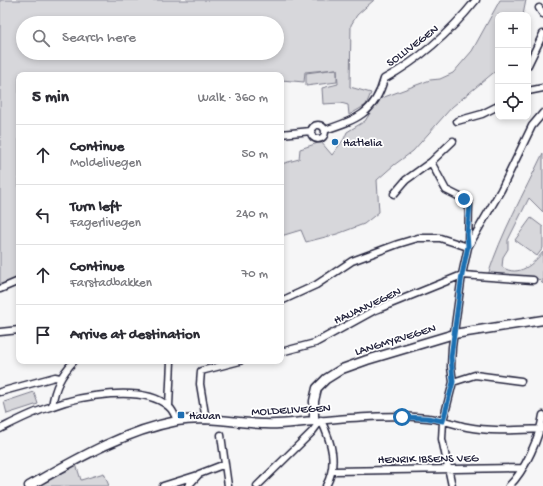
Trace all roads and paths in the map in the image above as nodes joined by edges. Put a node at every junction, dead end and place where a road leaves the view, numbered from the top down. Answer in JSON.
{"nodes":[{"id":1,"x":476,"y":0,"type":"edge"},
{"id":2,"x":539,"y":8,"type":"dead end"},
{"id":3,"x":543,"y":14,"type":"edge"},
{"id":4,"x":543,"y":34,"type":"edge"},
{"id":5,"x":531,"y":59,"type":"edge"},
{"id":6,"x":543,"y":88,"type":"edge"},
{"id":7,"x":531,"y":90,"type":"edge"},
{"id":8,"x":495,"y":108,"type":"edge"},
{"id":9,"x":543,"y":113,"type":"edge"},
{"id":10,"x":457,"y":121,"type":"dead end"},
{"id":11,"x":325,"y":130,"type":"junction"},
{"id":12,"x":311,"y":132,"type":"junction"},
{"id":13,"x":284,"y":134,"type":"edge"},
{"id":14,"x":453,"y":141,"type":"dead end"},
{"id":15,"x":431,"y":162,"type":"junction"},
{"id":16,"x":394,"y":194,"type":"dead end"},
{"id":17,"x":468,"y":246,"type":"junction"},
{"id":18,"x":462,"y":275,"type":"junction"},
{"id":19,"x":533,"y":280,"type":"dead end"},
{"id":20,"x":16,"y":282,"type":"edge"},
{"id":21,"x":0,"y":289,"type":"edge"},
{"id":22,"x":284,"y":300,"type":"edge"},
{"id":23,"x":543,"y":320,"type":"edge"},
{"id":24,"x":16,"y":330,"type":"edge"},
{"id":25,"x":0,"y":332,"type":"edge"},
{"id":26,"x":454,"y":334,"type":"junction"},
{"id":27,"x":284,"y":351,"type":"edge"},
{"id":28,"x":72,"y":364,"type":"edge"},
{"id":29,"x":172,"y":364,"type":"edge"},
{"id":30,"x":228,"y":364,"type":"edge"},
{"id":31,"x":60,"y":378,"type":"junction"},
{"id":32,"x":521,"y":381,"type":"dead end"},
{"id":33,"x":453,"y":382,"type":"junction"},
{"id":34,"x":0,"y":392,"type":"edge"},
{"id":35,"x":52,"y":406,"type":"junction"},
{"id":36,"x":169,"y":406,"type":"junction"},
{"id":37,"x":543,"y":415,"type":"edge"},
{"id":38,"x":206,"y":420,"type":"junction"},
{"id":39,"x":177,"y":421,"type":"junction"},
{"id":40,"x":318,"y":421,"type":"junction"},
{"id":41,"x":443,"y":421,"type":"junction"},
{"id":42,"x":542,"y":429,"type":"edge"},
{"id":43,"x":0,"y":430,"type":"edge"},
{"id":44,"x":221,"y":436,"type":"dead end"},
{"id":45,"x":225,"y":464,"type":"junction"},
{"id":46,"x":448,"y":468,"type":"junction"},
{"id":47,"x":522,"y":468,"type":"junction"},
{"id":48,"x":334,"y":471,"type":"junction"},
{"id":49,"x":199,"y":474,"type":"junction"},
{"id":50,"x":29,"y":486,"type":"edge"},
{"id":51,"x":163,"y":486,"type":"edge"},
{"id":52,"x":188,"y":486,"type":"edge"},
{"id":53,"x":228,"y":486,"type":"edge"},
{"id":54,"x":257,"y":486,"type":"edge"},
{"id":55,"x":326,"y":486,"type":"edge"},
{"id":56,"x":452,"y":486,"type":"edge"},
{"id":57,"x":509,"y":486,"type":"edge"}],
"edges":[{"from":1,"to":11,"type":"street","name":"SOLLIVEGEN"},
{"from":2,"to":3,"type":"street"},
{"from":4,"to":5,"type":"street"},
{"from":6,"to":7,"type":"street"},
{"from":8,"to":10,"type":"street"},
{"from":9,"to":17,"type":"street"},
{"from":11,"to":12,"type":"street","name":"SOLLIVEGEN"},
{"from":11,"to":12,"type":"street","name":"SOLLIVEGEN"},
{"from":12,"to":13,"type":"street","name":"SOLLIVEGEN"},
{"from":14,"to":15,"type":"street"},
{"from":15,"to":16,"type":"street"},
{"from":15,"to":17,"type":"street"},
{"from":17,"to":18,"type":"street"},
{"from":17,"to":22,"type":"street"},
{"from":18,"to":19,"type":"street"},
{"from":18,"to":26,"type":"street"},
{"from":18,"to":27,"type":"street","name":"HAUANVEGEN"},
{"from":20,"to":21,"type":"street"},
{"from":23,"to":26,"type":"main road","name":"LANGMYRVEGEN"},
{"from":24,"to":25,"type":"street"},
{"from":26,"to":33,"type":"street"},
{"from":26,"to":40,"type":"main road","name":"LANGMYRVEGEN"},
{"from":28,"to":31,"type":"street"},
{"from":29,"to":36,"type":"street"},
{"from":30,"to":38,"type":"street"},
{"from":31,"to":34,"type":"street"},
{"from":31,"to":35,"type":"street"},
{"from":32,"to":33,"type":"street"},
{"from":33,"to":41,"type":"street"},
{"from":35,"to":36,"type":"street"},
{"from":35,"to":43,"type":"street"},
{"from":36,"to":39,"type":"street"},
{"from":37,"to":42,"type":"street"},
{"from":38,"to":39,"type":"main road","name":"MOLDELIVEGEN"},
{"from":38,"to":40,"type":"main road","name":"MOLDELIVEGEN"},
{"from":39,"to":50,"type":"main road","name":"MOLDELIVEGEN"},
{"from":40,"to":41,"type":"street","name":"MOLDELIVEGEN"},
{"from":40,"to":48,"type":"street"},
{"from":40,"to":54,"type":"street"},
{"from":41,"to":42,"type":"street","name":"MOLDELIVEGEN"},
{"from":41,"to":46,"type":"street"},
{"from":42,"to":47,"type":"street"},
{"from":44,"to":45,"type":"street"},
{"from":45,"to":49,"type":"street"},
{"from":45,"to":53,"type":"street"},
{"from":46,"to":47,"type":"street","name":"HENRIK IBSENS VEG"},
{"from":46,"to":48,"type":"street","name":"HENRIK IBSENS VEG"},
{"from":46,"to":56,"type":"street"},
{"from":47,"to":57,"type":"street"},
{"from":48,"to":55,"type":"street"},
{"from":49,"to":51,"type":"street"},
{"from":49,"to":52,"type":"street"}]}
